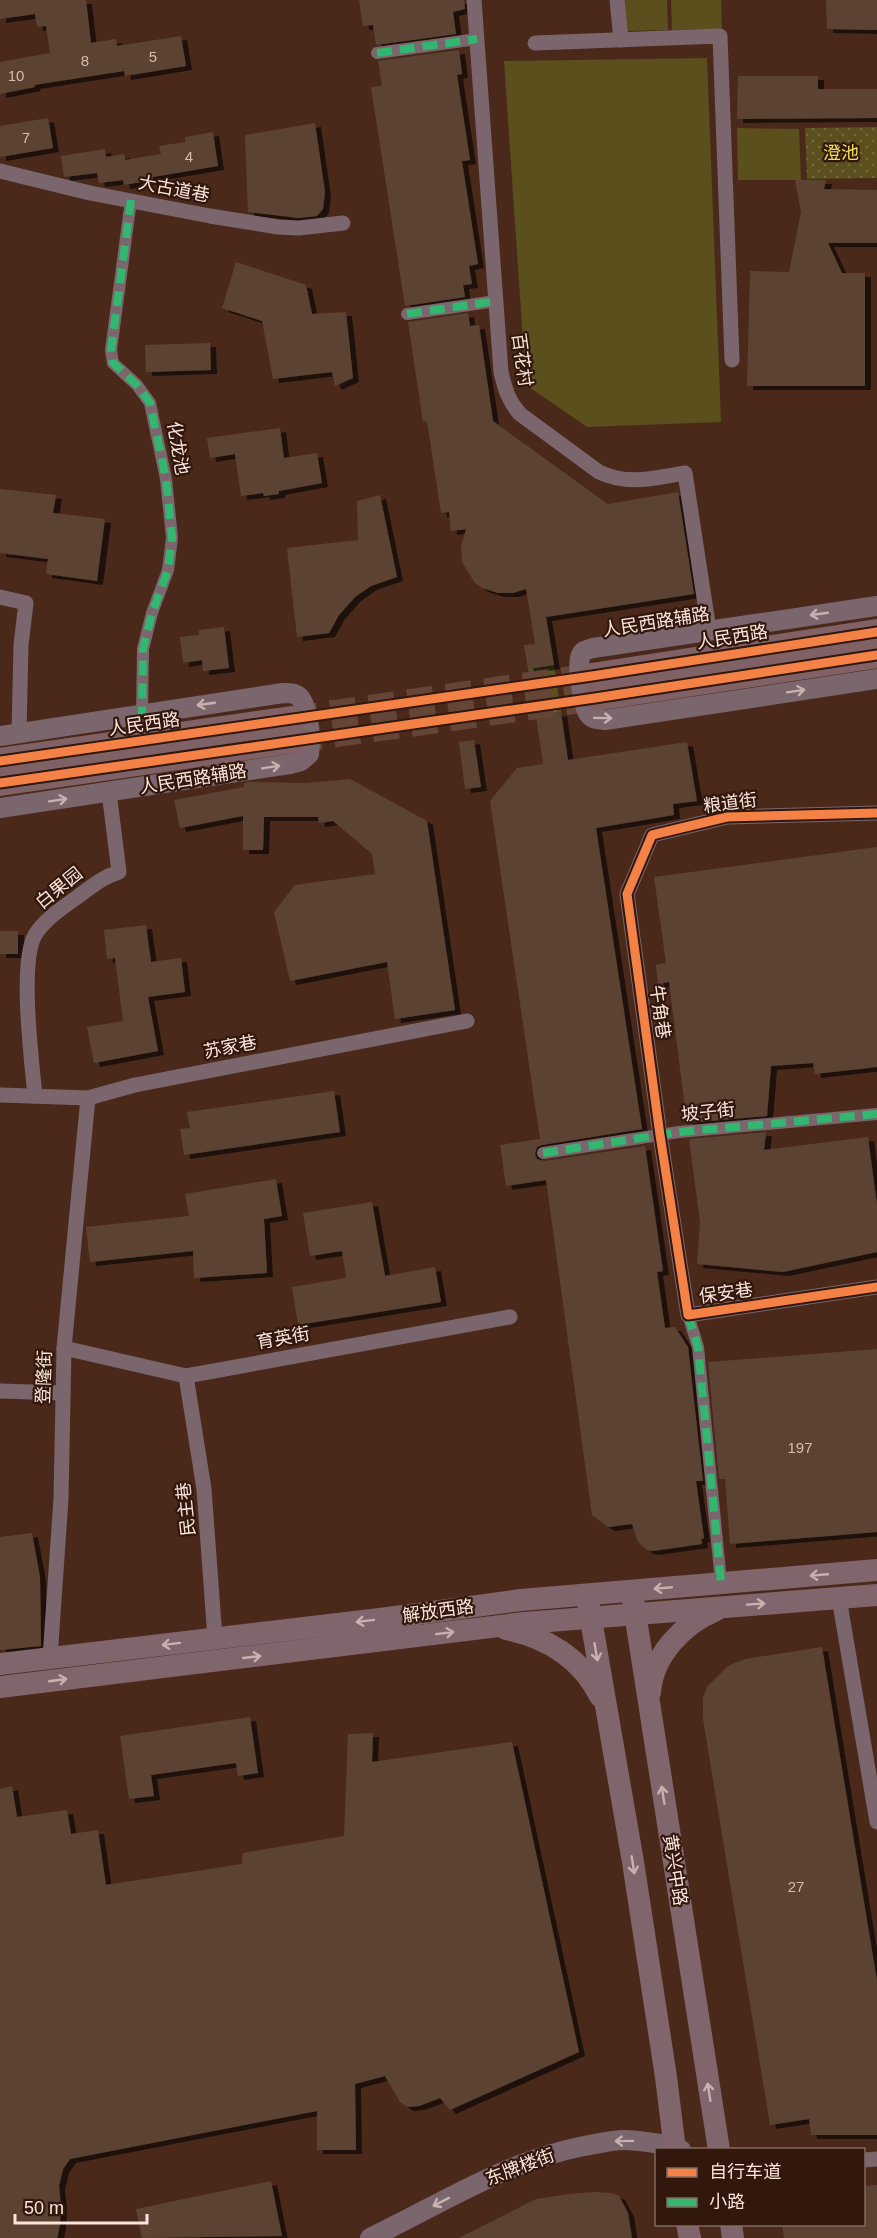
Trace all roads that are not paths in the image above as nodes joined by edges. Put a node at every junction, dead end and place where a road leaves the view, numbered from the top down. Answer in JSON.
{"nodes":[{"id":1,"x":474,"y":0,"type":"edge"},
{"id":2,"x":617,"y":0,"type":"edge"},
{"id":3,"x":621,"y":36,"type":"junction"},
{"id":4,"x":477,"y":39,"type":"junction"},
{"id":5,"x":535,"y":43,"type":"dead end"},
{"id":6,"x":377,"y":53,"type":"dead end"},
{"id":7,"x":0,"y":171,"type":"edge"},
{"id":8,"x":131,"y":200,"type":"junction"},
{"id":9,"x":343,"y":223,"type":"dead end"},
{"id":10,"x":496,"y":301,"type":"junction"},
{"id":11,"x":407,"y":314,"type":"dead end"},
{"id":12,"x":732,"y":360,"type":"dead end"},
{"id":13,"x":0,"y":597,"type":"edge"},
{"id":14,"x":877,"y":606,"type":"edge"},
{"id":15,"x":709,"y":630,"type":"junction"},
{"id":16,"x":877,"y":632,"type":"edge"},
{"id":17,"x":877,"y":655,"type":"edge"},
{"id":18,"x":877,"y":679,"type":"edge"},
{"id":19,"x":142,"y":714,"type":"junction"},
{"id":20,"x":9,"y":734,"type":"edge"},
{"id":21,"x":0,"y":761,"type":"edge"},
{"id":22,"x":0,"y":783,"type":"edge"},
{"id":23,"x":109,"y":792,"type":"junction"},
{"id":24,"x":0,"y":808,"type":"edge"},
{"id":25,"x":877,"y":813,"type":"edge"},
{"id":26,"x":627,"y":894,"type":"joint"},
{"id":27,"x":467,"y":1021,"type":"dead end"},
{"id":28,"x":0,"y":1095,"type":"edge"},
{"id":29,"x":35,"y":1096,"type":"junction"},
{"id":30,"x":88,"y":1098,"type":"junction"},
{"id":31,"x":877,"y":1114,"type":"edge"},
{"id":32,"x":660,"y":1135,"type":"junction"},
{"id":33,"x":543,"y":1153,"type":"dead end"},
{"id":34,"x":877,"y":1287,"type":"edge"},
{"id":35,"x":688,"y":1315,"type":"junction"},
{"id":36,"x":510,"y":1317,"type":"dead end"},
{"id":37,"x":64,"y":1348,"type":"junction"},
{"id":38,"x":186,"y":1376,"type":"junction"},
{"id":39,"x":0,"y":1391,"type":"edge"},
{"id":40,"x":63,"y":1393,"type":"junction"},
{"id":41,"x":877,"y":1570,"type":"edge"},
{"id":42,"x":721,"y":1582,"type":"junction"},
{"id":43,"x":631,"y":1591,"type":"junction"},
{"id":44,"x":877,"y":1595,"type":"edge"},
{"id":45,"x":839,"y":1598,"type":"junction"},
{"id":46,"x":729,"y":1605,"type":"junction"},
{"id":47,"x":588,"y":1606,"type":"junction"},
{"id":48,"x":634,"y":1613,"type":"junction"},
{"id":49,"x":487,"y":1627,"type":"junction"},
{"id":50,"x":214,"y":1638,"type":"junction"},
{"id":51,"x":50,"y":1658,"type":"junction"},
{"id":52,"x":0,"y":1664,"type":"edge"},
{"id":53,"x":0,"y":1687,"type":"edge"},
{"id":54,"x":649,"y":1706,"type":"junction"},
{"id":55,"x":606,"y":1710,"type":"junction"},
{"id":56,"x":877,"y":1822,"type":"edge"},
{"id":57,"x":677,"y":2148,"type":"edge"},
{"id":58,"x":719,"y":2148,"type":"edge"},
{"id":59,"x":377,"y":2237,"type":"edge"}],
"edges":[{"from":1,"to":4,"type":"street","name":"百花村"},
{"from":2,"to":3,"type":"street"},
{"from":3,"to":5,"type":"street"},
{"from":3,"to":12,"type":"street"},
{"from":4,"to":6,"type":"street"},
{"from":4,"to":10,"type":"street","name":"百花村"},
{"from":7,"to":8,"type":"street","name":"大古道巷"},
{"from":8,"to":9,"type":"street","name":"大古道巷"},
{"from":8,"to":19,"type":"street","name":"化龙池"},
{"from":10,"to":11,"type":"street"},
{"from":10,"to":15,"type":"street","name":"百花村"},
{"from":13,"to":20,"type":"street"},
{"from":14,"to":15,"type":"street","name":"人民西路辅路","one_way":true},
{"from":15,"to":18,"type":"street","name":"人民西路辅路","one_way":true},
{"from":16,"to":17,"type":"main road","name":"人民西路"},
{"from":19,"to":20,"type":"street","name":"人民西路辅路"},
{"from":23,"to":19,"type":"street","name":"人民西路辅路","one_way":true},
{"from":21,"to":22,"type":"main road","name":"人民西路"},
{"from":24,"to":23,"type":"street","name":"人民西路辅路","one_way":true},
{"from":23,"to":29,"type":"street","name":"白果园"},
{"from":25,"to":26,"type":"street","name":"粮道街"},
{"from":26,"to":32,"type":"street","name":"牛角巷"},
{"from":27,"to":30,"type":"street","name":"苏家巷"},
{"from":28,"to":29,"type":"street","name":"苏家巷"},
{"from":29,"to":30,"type":"street","name":"苏家巷"},
{"from":30,"to":37,"type":"street","name":"登隆街"},
{"from":31,"to":32,"type":"street","name":"坡子街"},
{"from":32,"to":33,"type":"street","name":"坡子街"},
{"from":32,"to":35,"type":"street","name":"保安巷"},
{"from":34,"to":35,"type":"street","name":"保安巷"},
{"from":35,"to":42,"type":"street"},
{"from":36,"to":38,"type":"street","name":"育英街"},
{"from":37,"to":38,"type":"street","name":"育英街"},
{"from":37,"to":40,"type":"street","name":"登隆街"},
{"from":38,"to":50,"type":"street","name":"民主巷"},
{"from":39,"to":40,"type":"street"},
{"from":40,"to":51,"type":"street","name":"登隆街"},
{"from":41,"to":42,"type":"main road","name":"解放西路","one_way":true},
{"from":42,"to":43,"type":"main road","name":"解放西路","one_way":true},
{"from":43,"to":47,"type":"main road","name":"解放西路"},
{"from":43,"to":48,"type":"main road","name":"黄兴中路"},
{"from":44,"to":45,"type":"main road","name":"解放西路"},
{"from":46,"to":45,"type":"main road","name":"解放西路","one_way":true},
{"from":45,"to":56,"type":"street"},
{"from":46,"to":48,"type":"main road","name":"解放西路"},
{"from":46,"to":54,"type":"main road"},
{"from":47,"to":48,"type":"main road","name":"解放西路"},
{"from":47,"to":49,"type":"main road","name":"解放西路"},
{"from":47,"to":50,"type":"main road","name":"解放西路","one_way":true},
{"from":47,"to":55,"type":"main road","one_way":true},
{"from":48,"to":54,"type":"main road","name":"黄兴中路"},
{"from":53,"to":49,"type":"main road","name":"解放西路","one_way":true},
{"from":49,"to":55,"type":"main road"},
{"from":50,"to":51,"type":"main road","name":"解放西路","one_way":true},
{"from":51,"to":52,"type":"main road","name":"解放西路"},
{"from":58,"to":54,"type":"main road","name":"黄兴中路","one_way":true},
{"from":55,"to":57,"type":"main road","one_way":true},
{"from":57,"to":59,"type":"street","name":"东牌楼街","one_way":true}]}
